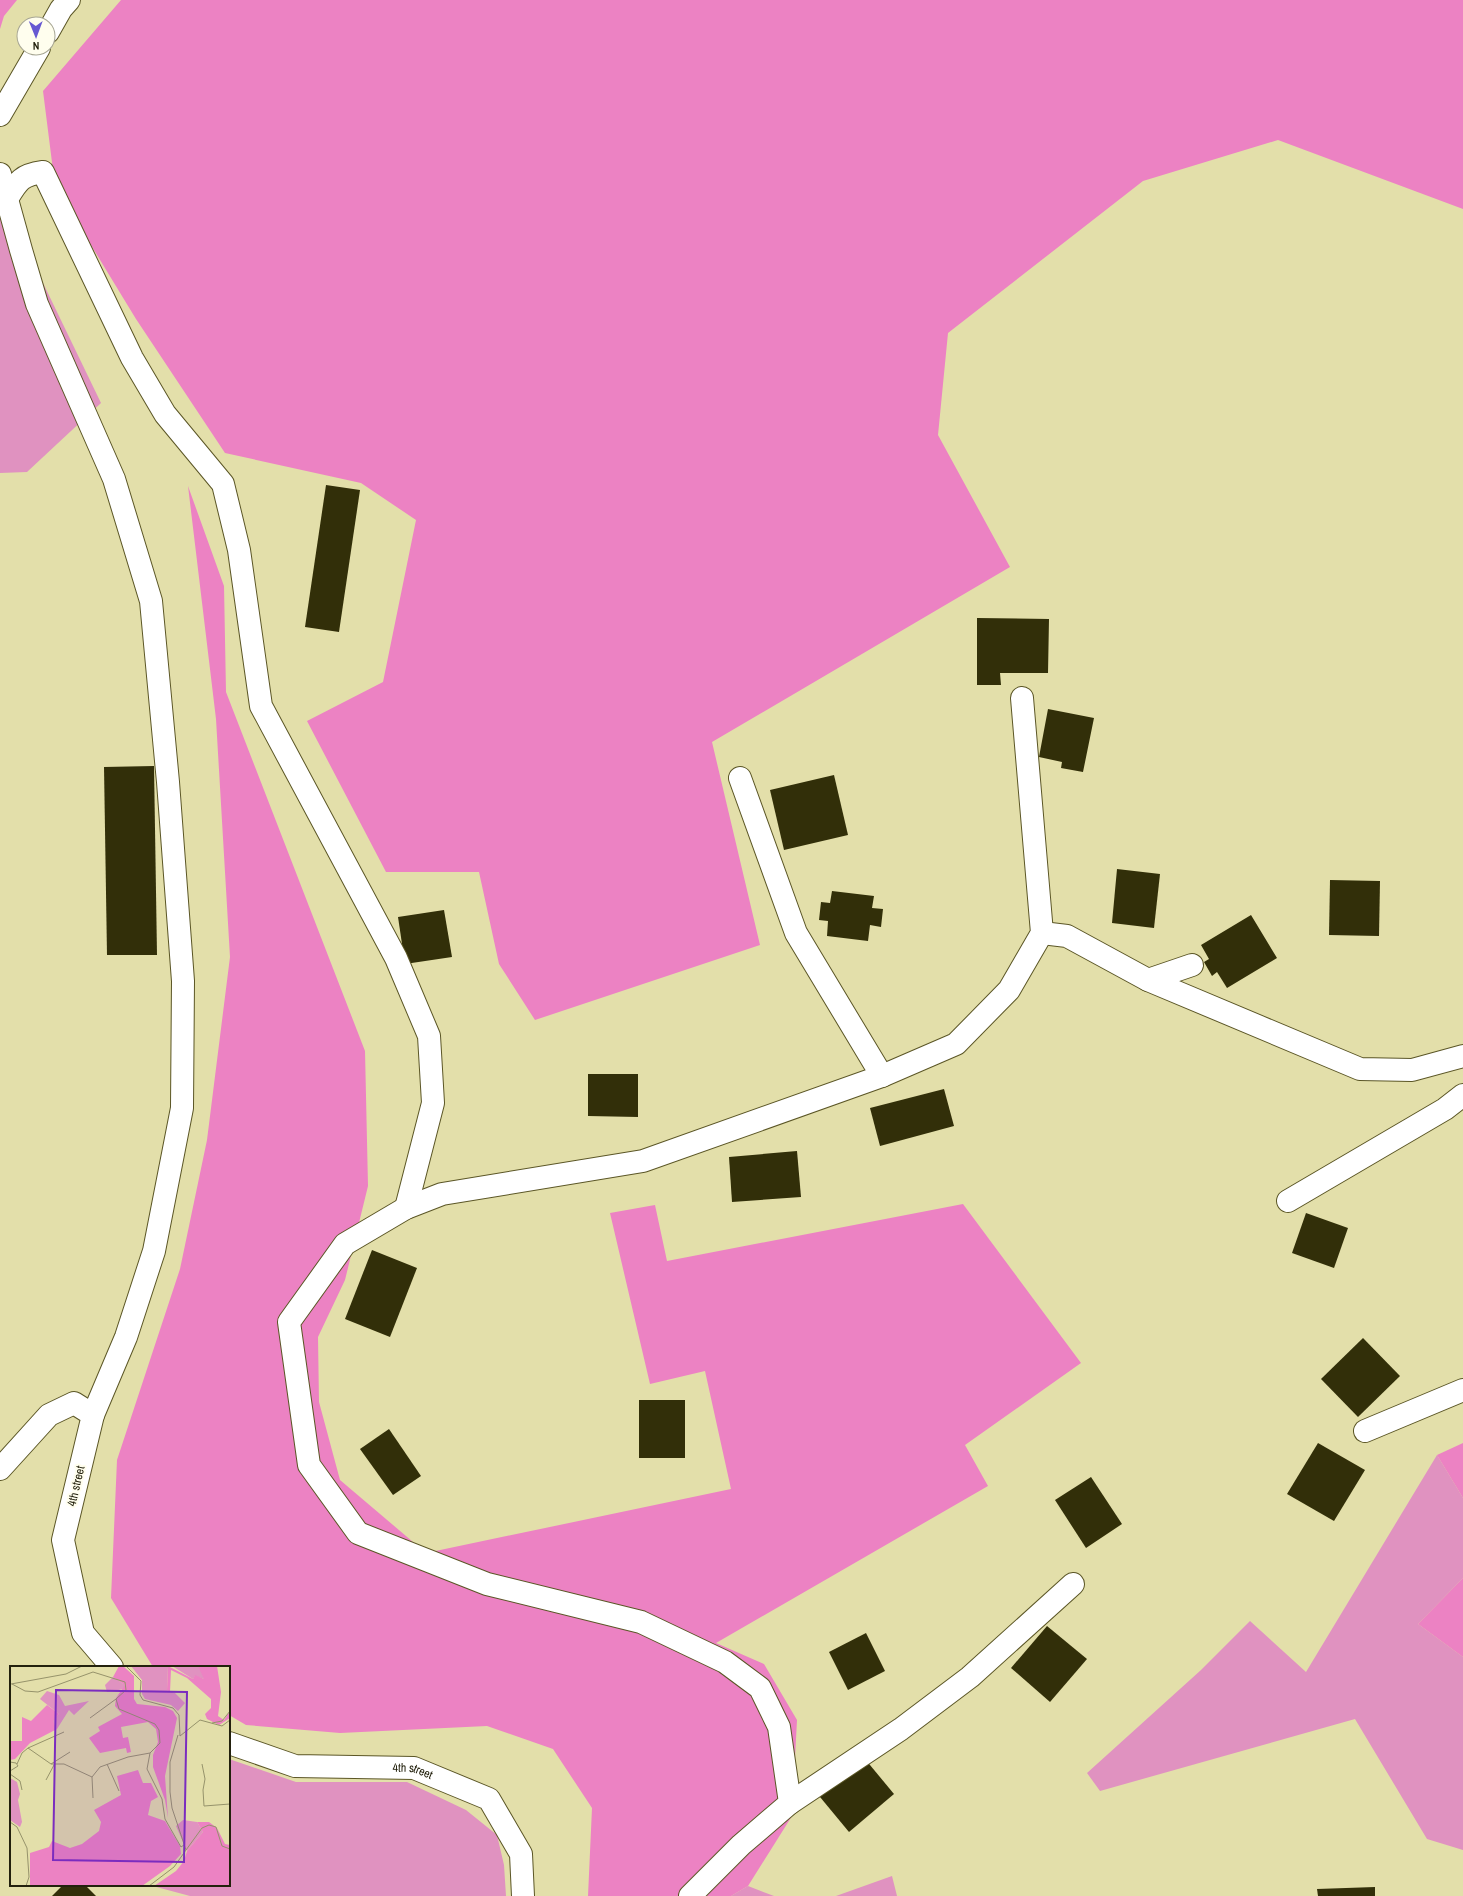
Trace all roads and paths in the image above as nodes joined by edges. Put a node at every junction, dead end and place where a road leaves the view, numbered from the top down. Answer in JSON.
{"nodes":[{"id":1,"x":69,"y":0,"type":"edge"},
{"id":2,"x":56,"y":18,"type":"edge"},
{"id":3,"x":34,"y":56,"type":"edge"},
{"id":4,"x":0,"y":115,"type":"edge"},
{"id":5,"x":0,"y":174,"type":"edge"},
{"id":6,"x":7,"y":199,"type":"junction"},
{"id":7,"x":1022,"y":698,"type":"dead end"},
{"id":8,"x":740,"y":778,"type":"dead end"},
{"id":9,"x":1042,"y":933,"type":"junction"},
{"id":10,"x":1192,"y":965,"type":"dead end"},
{"id":11,"x":1148,"y":980,"type":"junction"},
{"id":12,"x":1463,"y":1056,"type":"edge"},
{"id":13,"x":882,"y":1076,"type":"junction"},
{"id":14,"x":1463,"y":1096,"type":"edge"},
{"id":15,"x":1288,"y":1201,"type":"dead end"},
{"id":16,"x":406,"y":1208,"type":"junction"},
{"id":17,"x":1463,"y":1390,"type":"edge"},
{"id":18,"x":93,"y":1415,"type":"junction"},
{"id":19,"x":1365,"y":1431,"type":"dead end"},
{"id":20,"x":0,"y":1469,"type":"edge"},
{"id":21,"x":1073,"y":1584,"type":"dead end"},
{"id":22,"x":111,"y":1666,"type":"edge"},
{"id":23,"x":230,"y":1743,"type":"edge"},
{"id":24,"x":790,"y":1803,"type":"junction"},
{"id":25,"x":523,"y":1896,"type":"edge"},
{"id":26,"x":690,"y":1896,"type":"edge"}],
"edges":[{"from":1,"to":2,"type":"street"},
{"from":3,"to":4,"type":"street"},
{"from":5,"to":6,"type":"street","name":"4th street"},
{"from":6,"to":16,"type":"street"},
{"from":6,"to":18,"type":"street","name":"4th street"},
{"from":7,"to":9,"type":"street"},
{"from":8,"to":13,"type":"street"},
{"from":9,"to":11,"type":"street"},
{"from":9,"to":13,"type":"street"},
{"from":10,"to":11,"type":"street"},
{"from":11,"to":12,"type":"street"},
{"from":13,"to":16,"type":"street"},
{"from":14,"to":15,"type":"street"},
{"from":16,"to":24,"type":"street"},
{"from":17,"to":19,"type":"street"},
{"from":18,"to":20,"type":"street"},
{"from":18,"to":22,"type":"street","name":"4th street"},
{"from":21,"to":24,"type":"street"},
{"from":23,"to":25,"type":"street","name":"4th street"},
{"from":24,"to":26,"type":"street"}]}
